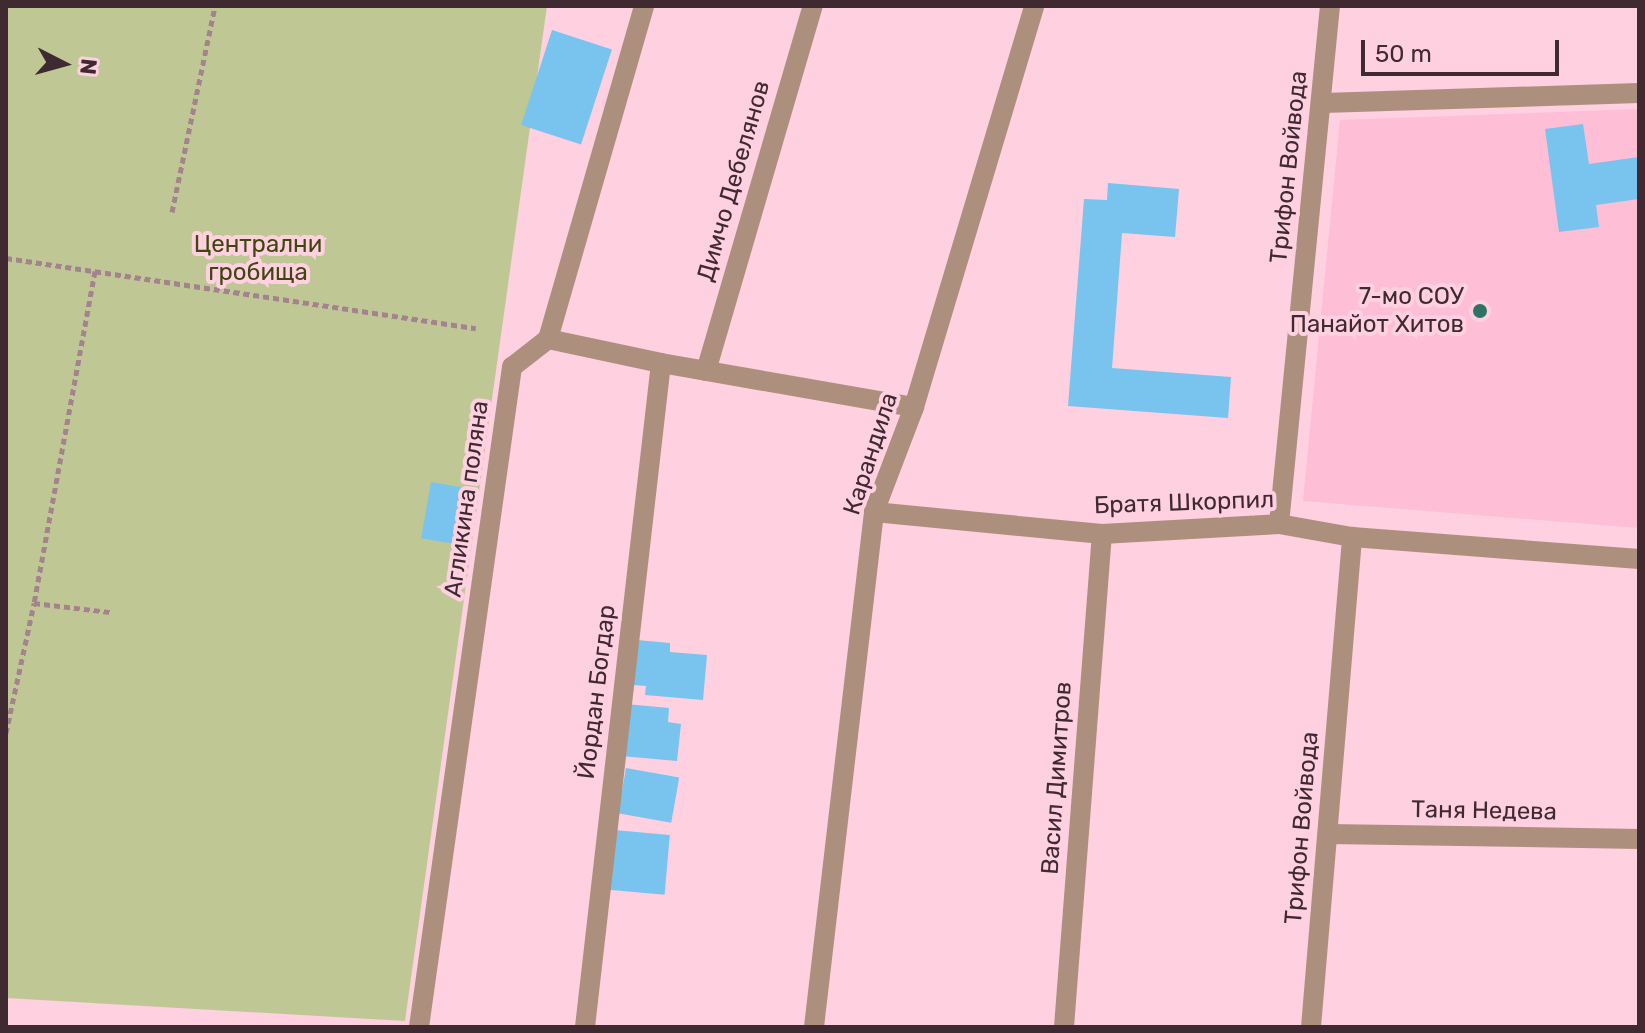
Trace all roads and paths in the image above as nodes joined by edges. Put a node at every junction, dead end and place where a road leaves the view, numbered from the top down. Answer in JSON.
{"nodes":[{"id":1,"x":215,"y":6,"type":"edge"},
{"id":2,"x":644,"y":6,"type":"edge"},
{"id":3,"x":813,"y":6,"type":"edge"},
{"id":4,"x":1034,"y":6,"type":"edge"},
{"id":5,"x":1330,"y":6,"type":"edge"},
{"id":6,"x":1639,"y":93,"type":"edge"},
{"id":7,"x":1323,"y":103,"type":"junction"},
{"id":8,"x":172,"y":212,"type":"dead end"},
{"id":9,"x":6,"y":258,"type":"edge"},
{"id":10,"x":95,"y":271,"type":"junction"},
{"id":11,"x":476,"y":328,"type":"dead end"},
{"id":12,"x":548,"y":339,"type":"junction"},
{"id":13,"x":661,"y":363,"type":"junction"},
{"id":14,"x":706,"y":371,"type":"junction"},
{"id":15,"x":914,"y":407,"type":"junction"},
{"id":16,"x":874,"y":512,"type":"junction"},
{"id":17,"x":1279,"y":524,"type":"junction"},
{"id":18,"x":1102,"y":534,"type":"junction"},
{"id":19,"x":1352,"y":537,"type":"junction"},
{"id":20,"x":1639,"y":559,"type":"edge"},
{"id":21,"x":34,"y":603,"type":"junction"},
{"id":22,"x":110,"y":612,"type":"dead end"},
{"id":23,"x":6,"y":733,"type":"edge"},
{"id":24,"x":1328,"y":834,"type":"junction"},
{"id":25,"x":1639,"y":839,"type":"edge"},
{"id":26,"x":419,"y":1027,"type":"edge"},
{"id":27,"x":585,"y":1027,"type":"edge"},
{"id":28,"x":814,"y":1027,"type":"edge"},
{"id":29,"x":1064,"y":1027,"type":"edge"},
{"id":30,"x":1311,"y":1027,"type":"edge"}],
"edges":[{"from":1,"to":8,"type":"path"},
{"from":2,"to":12,"type":"street"},
{"from":3,"to":14,"type":"street","name":"Димчо Дебелянов"},
{"from":4,"to":15,"type":"street","name":"Карандила"},
{"from":5,"to":7,"type":"street","name":"Трифон Войвода"},
{"from":6,"to":7,"type":"street"},
{"from":7,"to":17,"type":"street","name":"Трифон Войвода"},
{"from":9,"to":10,"type":"path"},
{"from":10,"to":11,"type":"path"},
{"from":10,"to":21,"type":"path"},
{"from":12,"to":13,"type":"street"},
{"from":12,"to":26,"type":"street","name":"Агликина поляна"},
{"from":13,"to":14,"type":"street"},
{"from":13,"to":27,"type":"street","name":"Йордан Богдар"},
{"from":14,"to":15,"type":"street"},
{"from":15,"to":16,"type":"street","name":"Карандила"},
{"from":16,"to":18,"type":"street","name":"Братя Шкорпил"},
{"from":16,"to":28,"type":"street","name":"Карандила"},
{"from":17,"to":18,"type":"street","name":"Братя Шкорпил"},
{"from":17,"to":19,"type":"street","name":"Братя Шкорпил"},
{"from":18,"to":29,"type":"street","name":"Васил Димитров"},
{"from":19,"to":20,"type":"street","name":"Братя Шкорпил"},
{"from":19,"to":24,"type":"street","name":"Трифон Войвода"},
{"from":21,"to":22,"type":"path"},
{"from":21,"to":23,"type":"path"},
{"from":24,"to":25,"type":"street","name":"Таня Недева"},
{"from":24,"to":30,"type":"street","name":"Трифон Войвода"}]}
